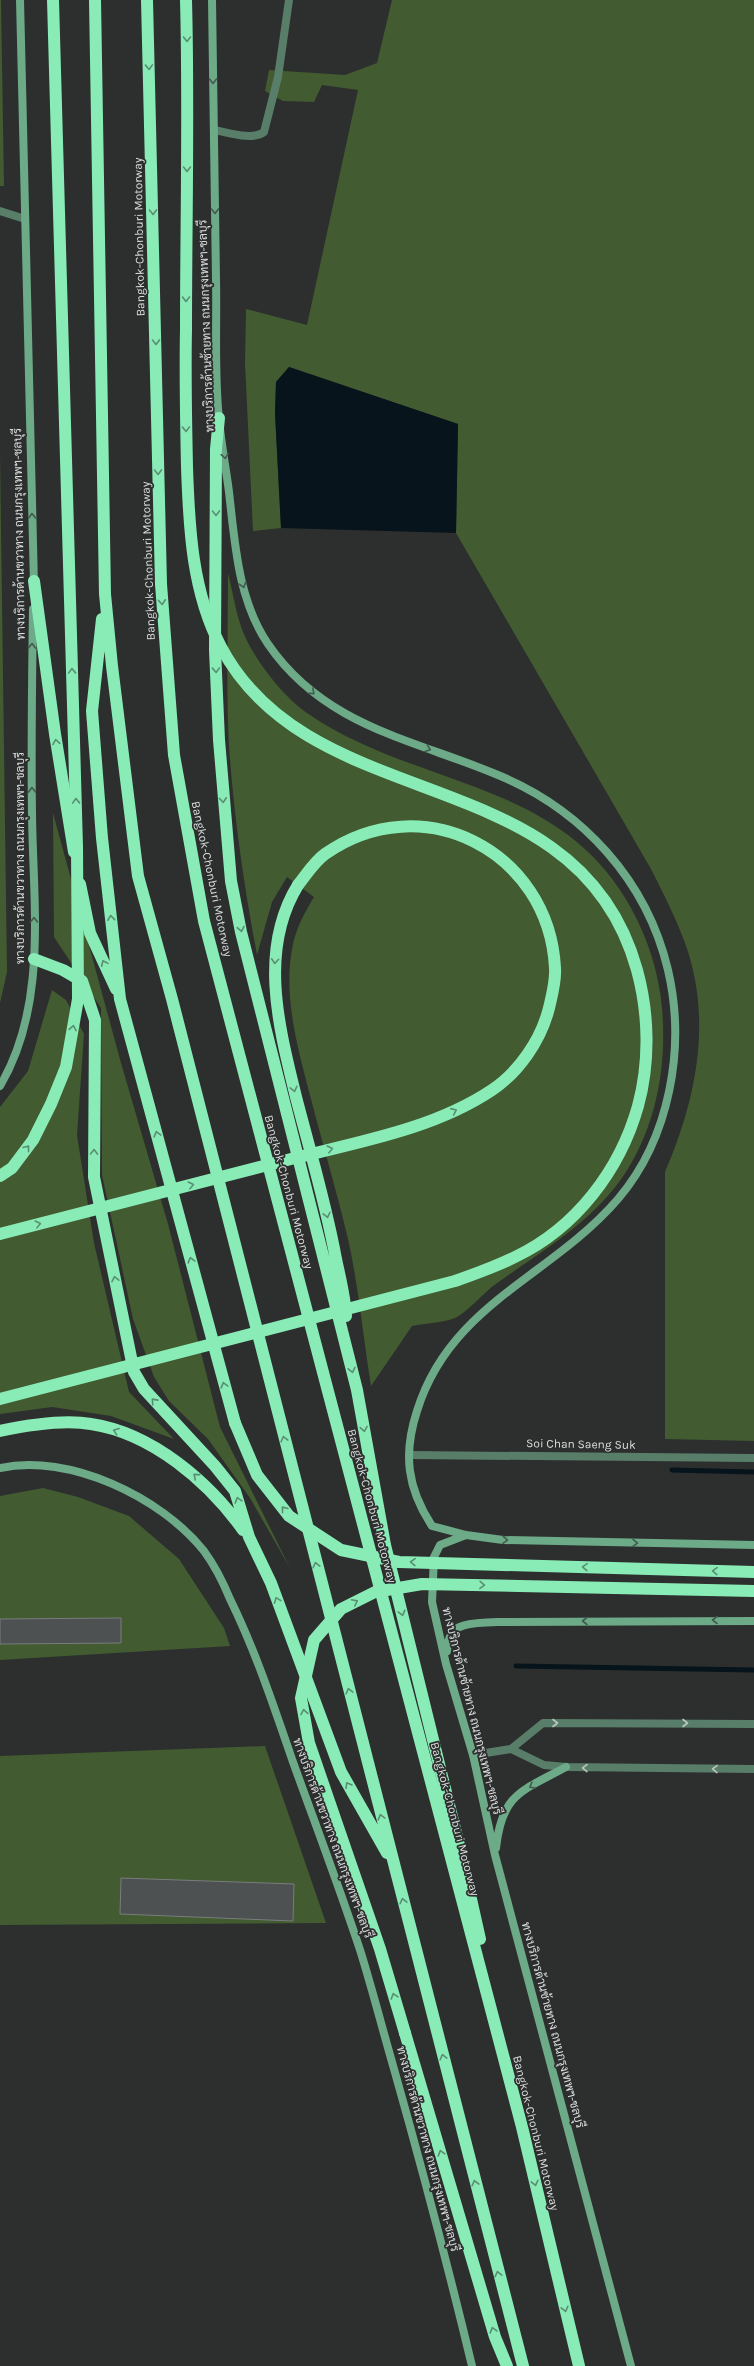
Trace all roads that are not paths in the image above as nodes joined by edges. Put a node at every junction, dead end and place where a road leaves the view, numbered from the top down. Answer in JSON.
{"nodes":[{"id":1,"x":20,"y":0,"type":"edge"},
{"id":2,"x":53,"y":0,"type":"edge"},
{"id":3,"x":95,"y":0,"type":"edge"},
{"id":4,"x":147,"y":0,"type":"edge"},
{"id":5,"x":186,"y":0,"type":"edge"},
{"id":6,"x":212,"y":0,"type":"edge"},
{"id":7,"x":289,"y":0,"type":"edge"},
{"id":8,"x":214,"y":130,"type":"junction"},
{"id":9,"x":0,"y":212,"type":"edge"},
{"id":10,"x":25,"y":219,"type":"junction"},
{"id":11,"x":219,"y":418,"type":"junction"},
{"id":12,"x":34,"y":581,"type":"junction"},
{"id":13,"x":105,"y":594,"type":"junction"},
{"id":14,"x":34,"y":959,"type":"junction"},
{"id":15,"x":120,"y":999,"type":"junction"},
{"id":16,"x":0,"y":1086,"type":"edge"},
{"id":17,"x":0,"y":1176,"type":"edge"},
{"id":18,"x":0,"y":1234,"type":"edge"},
{"id":19,"x":347,"y":1349,"type":"junction"},
{"id":20,"x":0,"y":1399,"type":"edge"},
{"id":21,"x":0,"y":1431,"type":"edge"},
{"id":22,"x":409,"y":1455,"type":"junction"},
{"id":23,"x":754,"y":1458,"type":"edge"},
{"id":24,"x":0,"y":1468,"type":"edge"},
{"id":25,"x":466,"y":1535,"type":"junction"},
{"id":26,"x":249,"y":1537,"type":"junction"},
{"id":27,"x":754,"y":1545,"type":"edge"},
{"id":28,"x":754,"y":1572,"type":"edge"},
{"id":29,"x":754,"y":1591,"type":"edge"},
{"id":30,"x":754,"y":1621,"type":"edge"},
{"id":31,"x":446,"y":1664,"type":"junction"},
{"id":32,"x":754,"y":1724,"type":"edge"},
{"id":33,"x":511,"y":1749,"type":"junction"},
{"id":34,"x":473,"y":1755,"type":"junction"},
{"id":35,"x":566,"y":1767,"type":"junction"},
{"id":36,"x":754,"y":1769,"type":"edge"},
{"id":37,"x":495,"y":1855,"type":"junction"},
{"id":38,"x":395,"y":1868,"type":"junction"},
{"id":39,"x":522,"y":2127,"type":"junction"},
{"id":40,"x":472,"y":2366,"type":"edge"},
{"id":41,"x":507,"y":2366,"type":"edge"},
{"id":42,"x":523,"y":2366,"type":"edge"},
{"id":43,"x":579,"y":2366,"type":"edge"},
{"id":44,"x":631,"y":2366,"type":"edge"}],
"edges":[{"from":1,"to":10,"type":"main road","name":"ทางบริการด้านขวาทาง ถนนกรุงเทพฯ-ชลบุรี"},
{"from":17,"to":2,"type":"highway","one_way":true,"bridge":true},
{"from":3,"to":13,"type":"highway"},
{"from":4,"to":39,"type":"highway","name":"Bangkok-Chonburi Motorway","one_way":true},
{"from":5,"to":20,"type":"highway","one_way":true,"bridge":true},
{"from":6,"to":8,"type":"main road","name":"ทางบริการด้านซ้ายทาง ถนนกรุงเทพฯ-ชลบุรี","one_way":true},
{"from":7,"to":8,"type":"street"},
{"from":8,"to":11,"type":"main road","name":"ทางบริการด้านซ้ายทาง ถนนกรุงเทพฯ-ชลบุรี","one_way":true},
{"from":9,"to":10,"type":"street"},
{"from":12,"to":10,"type":"main road","name":"ทางบริการด้านขวาทาง ถนนกรุงเทพฯ-ชลบุรี","one_way":true},
{"from":11,"to":19,"type":"highway","one_way":true},
{"from":11,"to":22,"type":"main road","name":"ทางบริการด้านซ้ายทาง ถนนกรุงเทพฯ-ชลบุรี","one_way":true},
{"from":14,"to":12,"type":"main road","name":"ทางบริการด้านขวาทาง ถนนกรุงเทพฯ-ชลบุรี","one_way":true},
{"from":15,"to":12,"type":"highway","one_way":true},
{"from":15,"to":13,"type":"highway","one_way":true},
{"from":38,"to":13,"type":"highway","one_way":true},
{"from":14,"to":16,"type":"main road","name":"ทางบริการด้านขวาทาง ถนนกรุงเทพฯ-ชลบุรี"},
{"from":26,"to":14,"type":"highway","one_way":true},
{"from":28,"to":15,"type":"highway","one_way":true,"bridge":true},
{"from":18,"to":19,"type":"highway","one_way":true,"bridge":true},
{"from":19,"to":39,"type":"highway","one_way":true},
{"from":26,"to":21,"type":"highway","one_way":true},
{"from":22,"to":23,"type":"street","name":"Soi Chan Saeng Suk"},
{"from":22,"to":25,"type":"main road","name":"ทางบริการด้านซ้ายทาง ถนนกรุงเทพฯ-ชลบุรี"},
{"from":24,"to":40,"type":"main road","name":"ทางบริการด้านขวาทาง ถนนกรุงเทพฯ-ชลบุรี"},
{"from":25,"to":27,"type":"main road","one_way":true},
{"from":25,"to":31,"type":"main road","name":"ทางบริการด้านซ้ายทาง ถนนกรุงเทพฯ-ชลบุรี"},
{"from":38,"to":26,"type":"highway","one_way":true},
{"from":41,"to":29,"type":"highway","one_way":true,"bridge":true},
{"from":30,"to":31,"type":"main road","one_way":true},
{"from":31,"to":34,"type":"main road","name":"ทางบริการด้านซ้ายทาง ถนนกรุงเทพฯ-ชลบุรี"},
{"from":33,"to":32,"type":"street","one_way":true},
{"from":33,"to":34,"type":"street"},
{"from":33,"to":35,"type":"street"},
{"from":34,"to":37,"type":"main road","name":"ทางบริการด้านซ้ายทาง ถนนกรุงเทพฯ-ชลบุรี"},
{"from":36,"to":35,"type":"street","one_way":true},
{"from":35,"to":37,"type":"main road","one_way":true},
{"from":37,"to":44,"type":"main road","name":"ทางบริการด้านซ้ายทาง ถนนกรุงเทพฯ-ชลบุรี"},
{"from":42,"to":38,"type":"highway","one_way":true},
{"from":39,"to":43,"type":"highway","name":"Bangkok-Chonburi Motorway","one_way":true}]}
